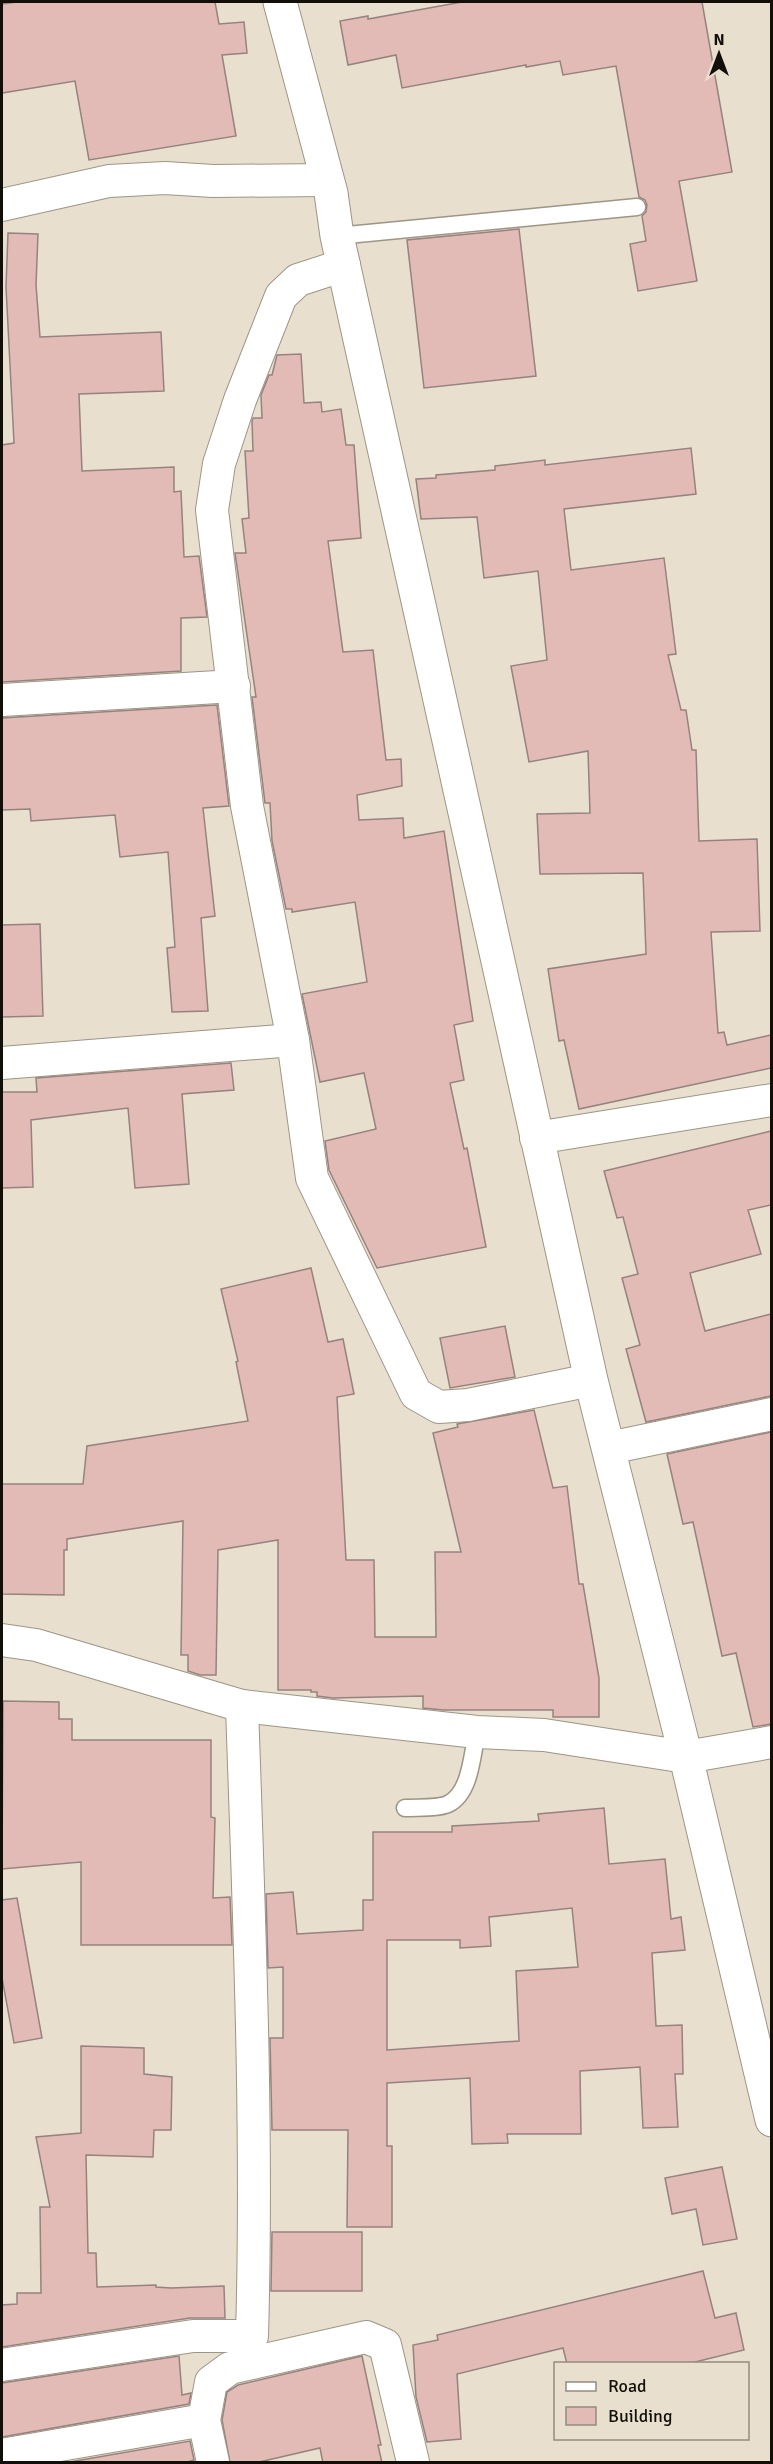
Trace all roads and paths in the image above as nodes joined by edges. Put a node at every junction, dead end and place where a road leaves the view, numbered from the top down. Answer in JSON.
{"nodes":[{"id":1,"x":280,"y":2,"type":"edge"},
{"id":2,"x":326,"y":180,"type":"junction"},
{"id":3,"x":2,"y":205,"type":"edge"},
{"id":4,"x":636,"y":207,"type":"dead end"},
{"id":5,"x":341,"y":251,"type":"junction"},
{"id":6,"x":234,"y":686,"type":"junction"},
{"id":7,"x":2,"y":700,"type":"edge"},
{"id":8,"x":293,"y":1040,"type":"junction"},
{"id":9,"x":2,"y":1063,"type":"edge"},
{"id":10,"x":771,"y":1100,"type":"edge"},
{"id":11,"x":536,"y":1138,"type":"junction"},
{"id":12,"x":591,"y":1380,"type":"junction"},
{"id":13,"x":771,"y":1414,"type":"edge"},
{"id":14,"x":609,"y":1448,"type":"junction"},
{"id":15,"x":2,"y":1640,"type":"edge"},
{"id":16,"x":242,"y":1707,"type":"junction"},
{"id":17,"x":477,"y":1732,"type":"junction"},
{"id":18,"x":771,"y":1742,"type":"edge"},
{"id":19,"x":686,"y":1757,"type":"junction"},
{"id":20,"x":405,"y":1808,"type":"dead end"},
{"id":21,"x":771,"y":2120,"type":"edge"},
{"id":22,"x":253,"y":2349,"type":"junction"},
{"id":23,"x":2,"y":2365,"type":"edge"},
{"id":24,"x":204,"y":2420,"type":"junction"},
{"id":25,"x":2,"y":2455,"type":"edge"},
{"id":26,"x":213,"y":2463,"type":"edge"},
{"id":27,"x":413,"y":2463,"type":"edge"}],
"edges":[{"from":1,"to":2,"type":"street"},
{"from":2,"to":3,"type":"street"},
{"from":2,"to":5,"type":"street"},
{"from":4,"to":5,"type":"lane"},
{"from":5,"to":6,"type":"street"},
{"from":5,"to":11,"type":"street"},
{"from":6,"to":7,"type":"street"},
{"from":6,"to":8,"type":"street"},
{"from":8,"to":9,"type":"street"},
{"from":8,"to":12,"type":"street"},
{"from":10,"to":11,"type":"street"},
{"from":11,"to":12,"type":"street"},
{"from":12,"to":14,"type":"street"},
{"from":13,"to":14,"type":"street"},
{"from":14,"to":19,"type":"street"},
{"from":15,"to":16,"type":"street"},
{"from":16,"to":17,"type":"street"},
{"from":16,"to":22,"type":"street"},
{"from":17,"to":19,"type":"street"},
{"from":17,"to":20,"type":"lane"},
{"from":18,"to":19,"type":"street"},
{"from":19,"to":21,"type":"street"},
{"from":22,"to":23,"type":"street"},
{"from":22,"to":24,"type":"street"},
{"from":22,"to":27,"type":"street"},
{"from":24,"to":25,"type":"street"},
{"from":24,"to":26,"type":"street"}]}
